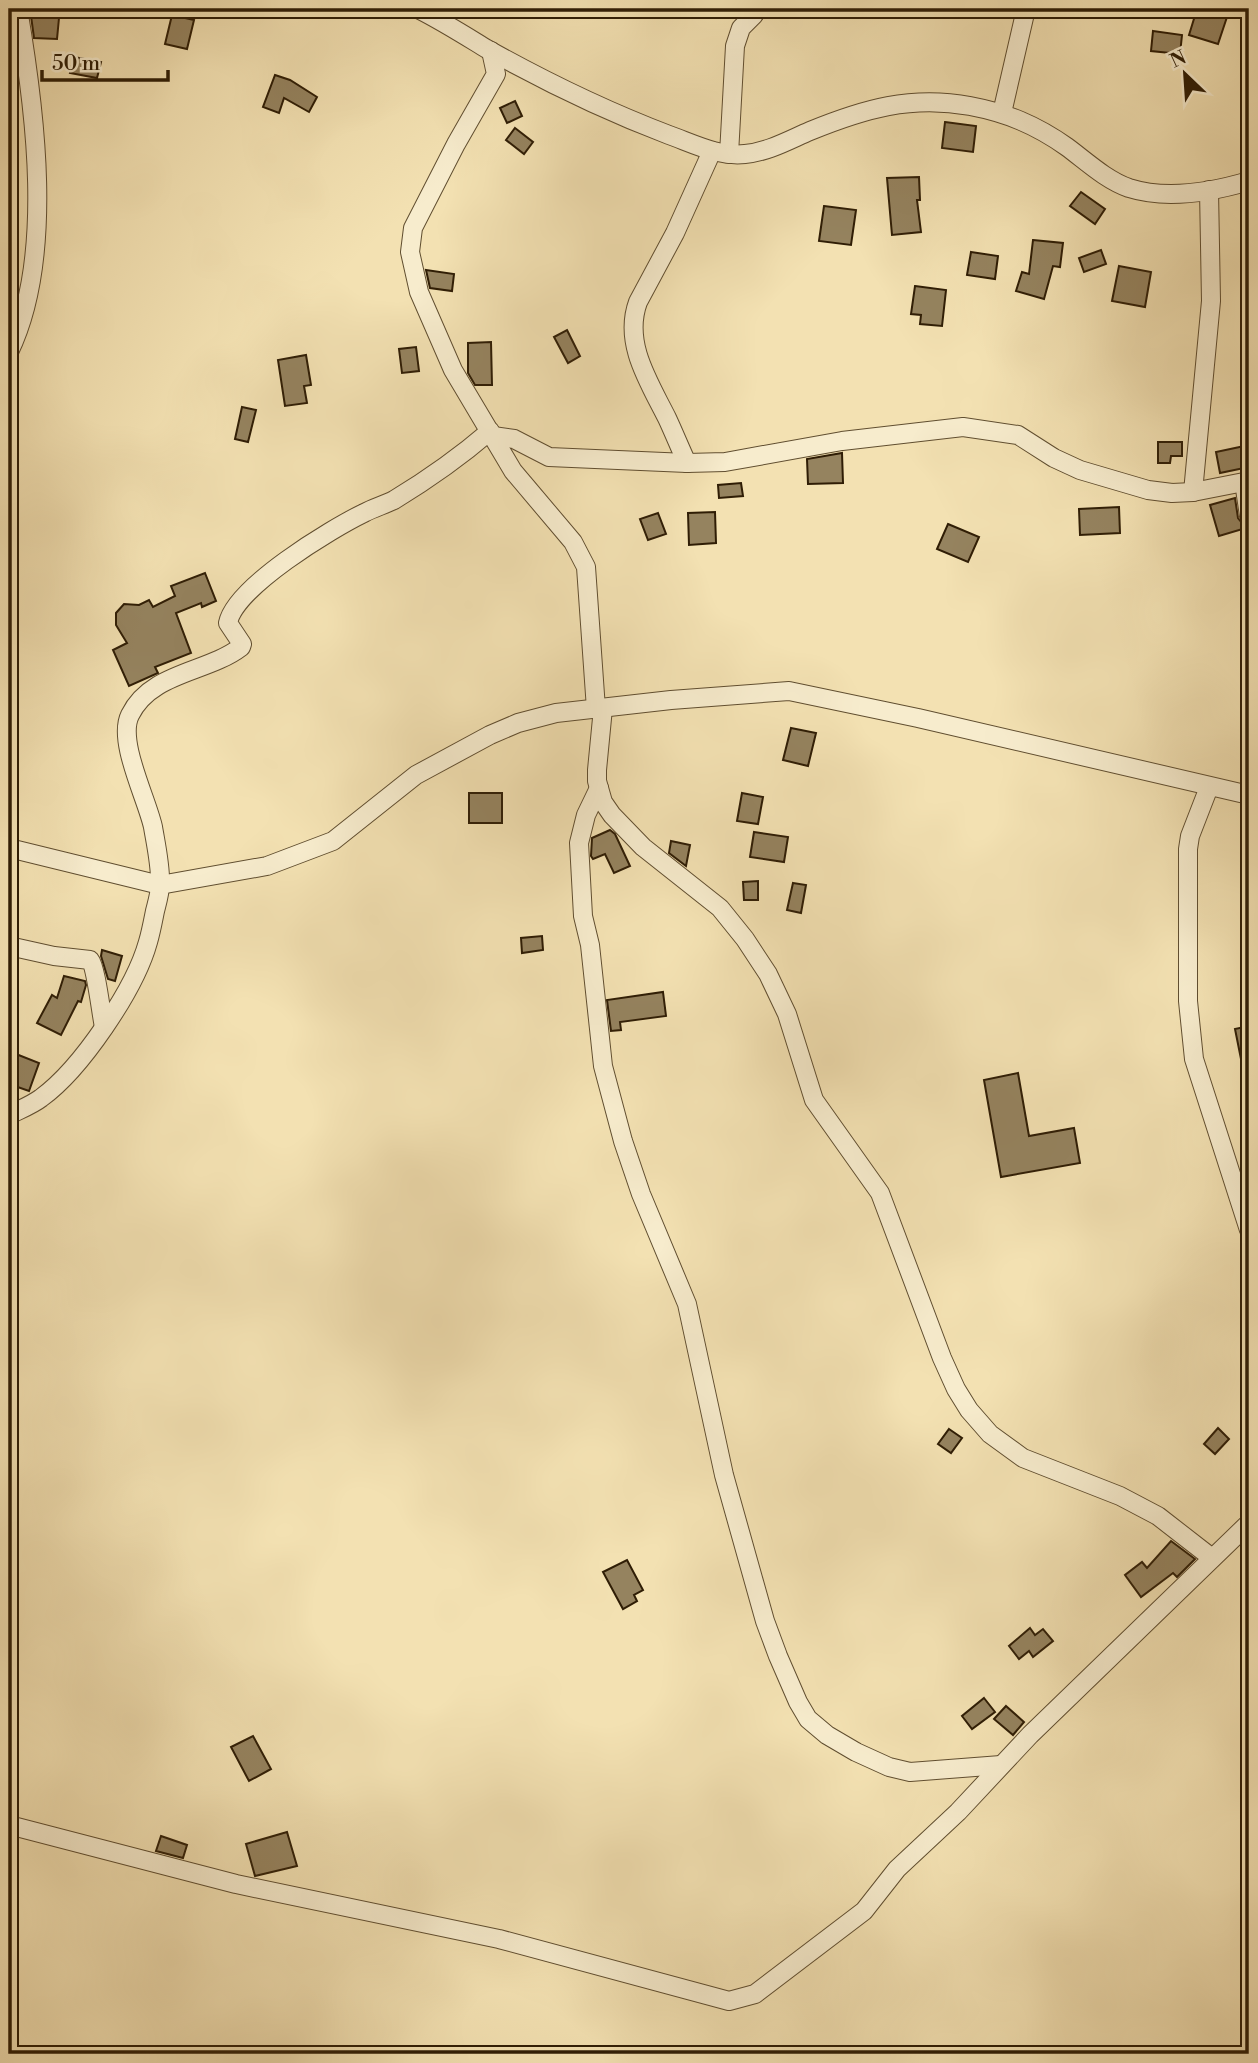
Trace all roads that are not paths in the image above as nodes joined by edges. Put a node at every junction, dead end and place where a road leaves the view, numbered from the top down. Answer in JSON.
{"nodes":[{"id":1,"x":18,"y":9,"type":"edge"},
{"id":2,"x":418,"y":9,"type":"edge"},
{"id":3,"x":754,"y":9,"type":"edge"},
{"id":4,"x":1026,"y":9,"type":"edge"},
{"id":5,"x":491,"y":51,"type":"junction"},
{"id":6,"x":521,"y":66,"type":"junction"},
{"id":7,"x":496,"y":74,"type":"junction"},
{"id":8,"x":1002,"y":113,"type":"junction"},
{"id":9,"x":720,"y":152,"type":"junction"},
{"id":10,"x":1249,"y":181,"type":"edge"},
{"id":11,"x":1209,"y":190,"type":"junction"},
{"id":12,"x":9,"y":352,"type":"edge"},
{"id":13,"x":491,"y":433,"type":"junction"},
{"id":14,"x":687,"y":463,"type":"junction"},
{"id":15,"x":1247,"y":482,"type":"edge"},
{"id":16,"x":1193,"y":492,"type":"junction"},
{"id":17,"x":1249,"y":516,"type":"edge"},
{"id":18,"x":600,"y":708,"type":"junction"},
{"id":19,"x":1209,"y":786,"type":"junction"},
{"id":20,"x":599,"y":789,"type":"junction"},
{"id":21,"x":1249,"y":795,"type":"edge"},
{"id":22,"x":9,"y":848,"type":"edge"},
{"id":23,"x":160,"y":885,"type":"junction"},
{"id":24,"x":9,"y":946,"type":"edge"},
{"id":25,"x":104,"y":1027,"type":"junction"},
{"id":26,"x":9,"y":1115,"type":"edge"},
{"id":27,"x":1249,"y":1230,"type":"edge"},
{"id":28,"x":1249,"y":1523,"type":"edge"},
{"id":29,"x":1212,"y":1558,"type":"junction"},
{"id":30,"x":1001,"y":1765,"type":"junction"},
{"id":31,"x":9,"y":1825,"type":"edge"}],
"edges":[{"from":1,"to":12,"type":"street"},
{"from":2,"to":5,"type":"street"},
{"from":3,"to":9,"type":"street"},
{"from":4,"to":8,"type":"street"},
{"from":5,"to":6,"type":"street"},
{"from":5,"to":7,"type":"street"},
{"from":6,"to":7,"type":"street"},
{"from":6,"to":9,"type":"street"},
{"from":7,"to":13,"type":"street"},
{"from":8,"to":9,"type":"street"},
{"from":8,"to":11,"type":"street"},
{"from":9,"to":14,"type":"street"},
{"from":10,"to":11,"type":"street"},
{"from":11,"to":16,"type":"street"},
{"from":13,"to":14,"type":"street"},
{"from":13,"to":18,"type":"street"},
{"from":13,"to":23,"type":"street"},
{"from":14,"to":16,"type":"street"},
{"from":15,"to":16,"type":"street"},
{"from":15,"to":17,"type":"street"},
{"from":18,"to":19,"type":"street"},
{"from":18,"to":20,"type":"street"},
{"from":18,"to":23,"type":"street"},
{"from":19,"to":21,"type":"street"},
{"from":19,"to":27,"type":"street"},
{"from":20,"to":29,"type":"street"},
{"from":20,"to":30,"type":"street"},
{"from":22,"to":23,"type":"street"},
{"from":23,"to":25,"type":"street"},
{"from":24,"to":25,"type":"street"},
{"from":25,"to":26,"type":"street"},
{"from":28,"to":29,"type":"street"},
{"from":29,"to":30,"type":"street"},
{"from":30,"to":31,"type":"street"}]}
